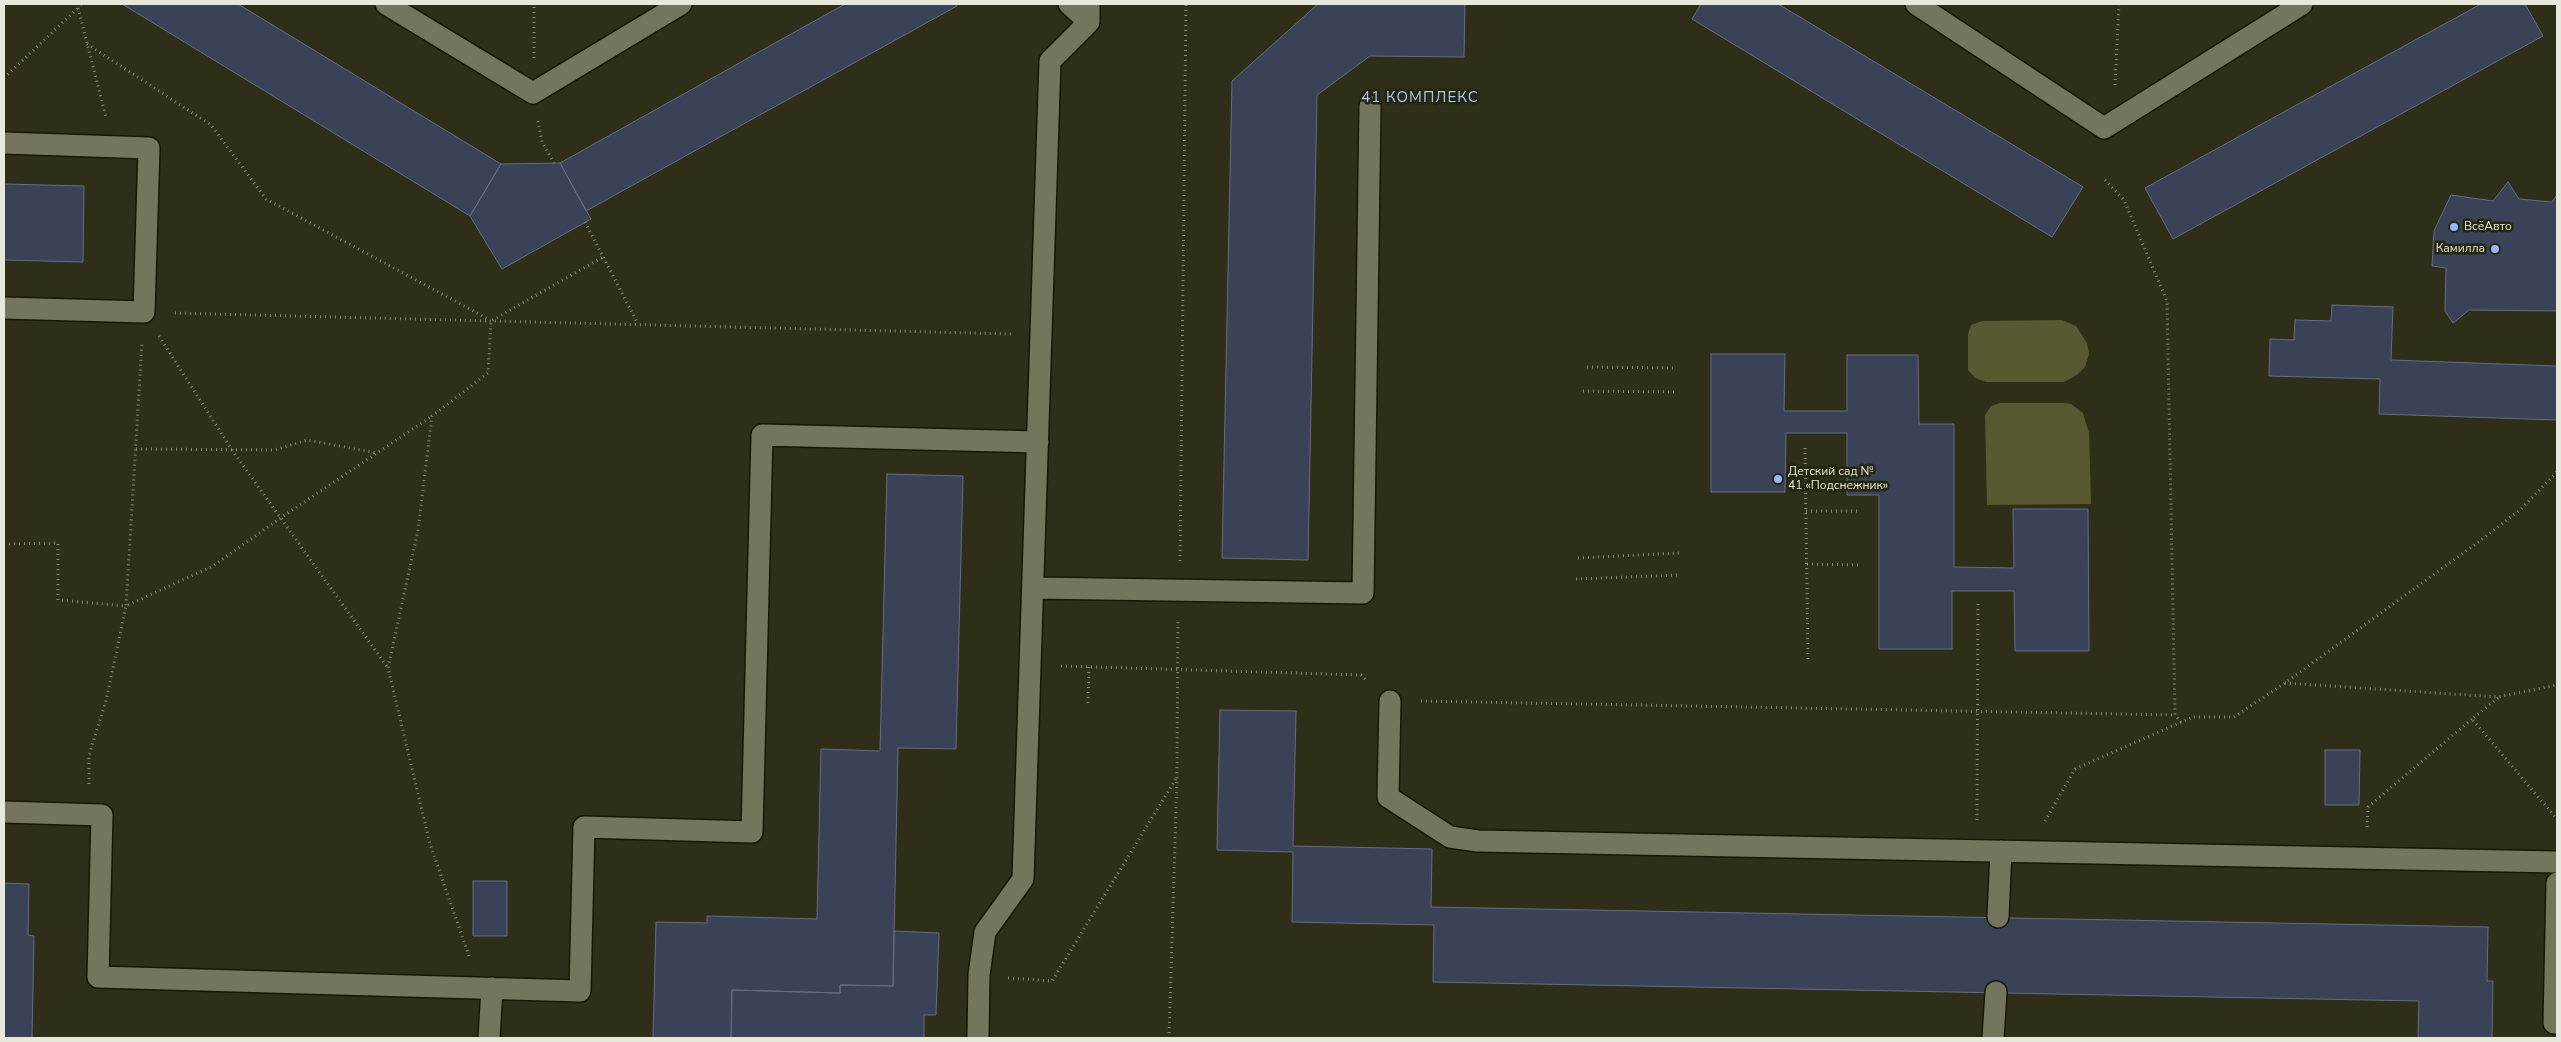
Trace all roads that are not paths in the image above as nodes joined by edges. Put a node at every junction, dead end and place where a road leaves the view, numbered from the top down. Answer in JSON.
{"nodes":[{"id":1,"x":386,"y":4,"type":"edge"},
{"id":2,"x":682,"y":4,"type":"edge"},
{"id":3,"x":1069,"y":4,"type":"edge"},
{"id":4,"x":1916,"y":4,"type":"edge"},
{"id":5,"x":2302,"y":4,"type":"edge"},
{"id":6,"x":1089,"y":13,"type":"edge"},
{"id":7,"x":1370,"y":106,"type":"dead end"},
{"id":8,"x":4,"y":143,"type":"edge"},
{"id":9,"x":4,"y":308,"type":"edge"},
{"id":10,"x":1038,"y":442,"type":"junction"},
{"id":11,"x":1034,"y":588,"type":"junction"},
{"id":12,"x":1390,"y":701,"type":"road end"},
{"id":13,"x":4,"y":812,"type":"edge"},
{"id":14,"x":2001,"y":851,"type":"junction"},
{"id":15,"x":2557,"y":862,"type":"edge"},
{"id":16,"x":2557,"y":883,"type":"edge"},
{"id":17,"x":1998,"y":917,"type":"dead end"},
{"id":18,"x":486,"y":988,"type":"junction"},
{"id":19,"x":1996,"y":992,"type":"dead end"},
{"id":20,"x":2557,"y":1023,"type":"edge"},
{"id":21,"x":489,"y":1038,"type":"edge"},
{"id":22,"x":978,"y":1038,"type":"edge"},
{"id":23,"x":1993,"y":1038,"type":"edge"}],
"edges":[{"from":1,"to":2,"type":"lane"},
{"from":3,"to":6,"type":"lane"},
{"from":4,"to":5,"type":"lane"},
{"from":6,"to":10,"type":"lane"},
{"from":7,"to":11,"type":"lane"},
{"from":8,"to":9,"type":"lane"},
{"from":10,"to":11,"type":"lane"},
{"from":10,"to":18,"type":"lane"},
{"from":11,"to":22,"type":"lane"},
{"from":12,"to":14,"type":"lane"},
{"from":13,"to":18,"type":"lane"},
{"from":14,"to":15,"type":"lane"},
{"from":14,"to":17,"type":"lane"},
{"from":16,"to":20,"type":"lane"},
{"from":18,"to":21,"type":"lane"},
{"from":19,"to":23,"type":"lane"}]}
